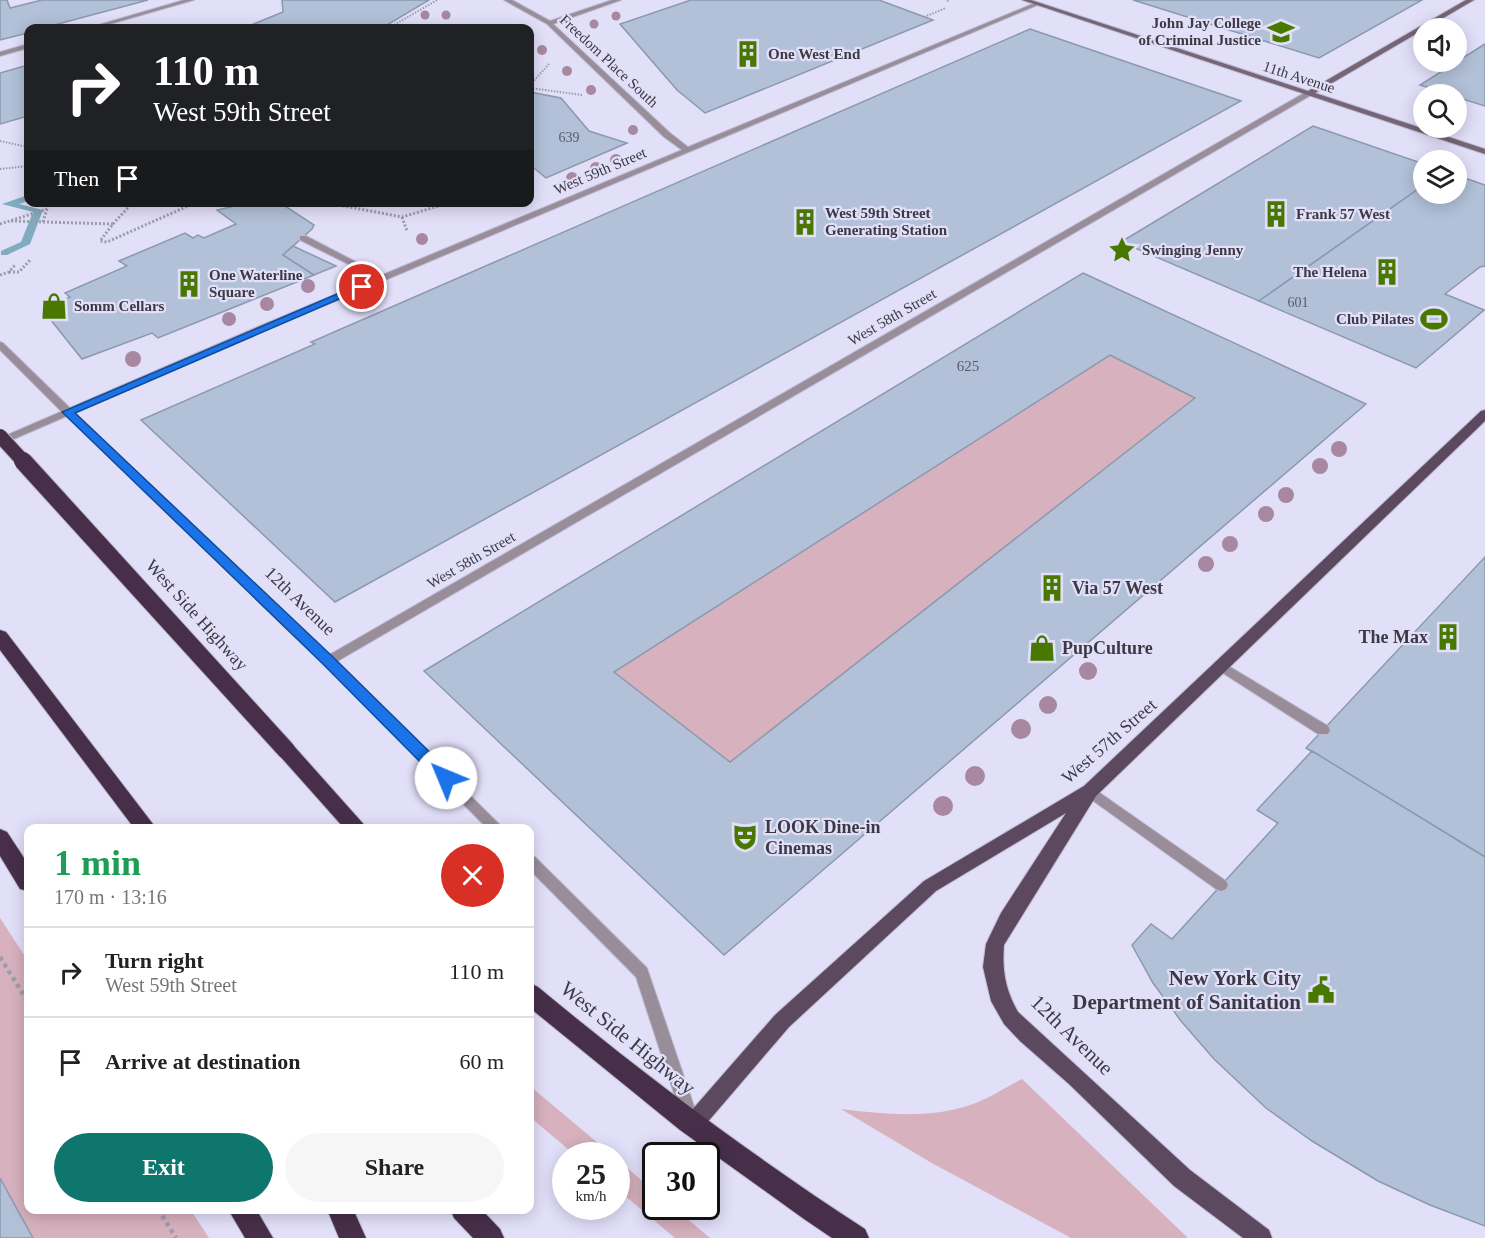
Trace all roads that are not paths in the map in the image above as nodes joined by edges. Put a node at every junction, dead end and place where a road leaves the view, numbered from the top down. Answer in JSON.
{"nodes":[{"id":1,"x":191,"y":0,"type":"edge"},
{"id":2,"x":507,"y":0,"type":"edge"},
{"id":3,"x":618,"y":0,"type":"edge"},
{"id":4,"x":1025,"y":0,"type":"edge"},
{"id":5,"x":1047,"y":0,"type":"edge"},
{"id":6,"x":1471,"y":0,"type":"edge"},
{"id":7,"x":1037,"y":4,"type":"junction"},
{"id":8,"x":549,"y":23,"type":"junction"},
{"id":9,"x":105,"y":24,"type":"edge"},
{"id":10,"x":24,"y":47,"type":"edge"},
{"id":11,"x":0,"y":54,"type":"edge"},
{"id":12,"x":1309,"y":94,"type":"junction"},
{"id":13,"x":687,"y":150,"type":"junction"},
{"id":14,"x":1485,"y":152,"type":"edge"},
{"id":15,"x":303,"y":238,"type":"dead end"},
{"id":16,"x":383,"y":278,"type":"junction"},
{"id":17,"x":0,"y":345,"type":"edge"},
{"id":18,"x":68,"y":412,"type":"junction"},
{"id":19,"x":1485,"y":414,"type":"edge"},
{"id":20,"x":0,"y":436,"type":"edge"},
{"id":21,"x":0,"y":442,"type":"edge"},
{"id":22,"x":0,"y":637,"type":"edge"},
{"id":23,"x":328,"y":661,"type":"junction"},
{"id":24,"x":1222,"y":668,"type":"junction"},
{"id":25,"x":1323,"y":730,"type":"dead end"},
{"id":26,"x":1090,"y":791,"type":"junction"},
{"id":27,"x":143,"y":824,"type":"edge"},
{"id":28,"x":353,"y":824,"type":"edge"},
{"id":29,"x":492,"y":824,"type":"edge"},
{"id":30,"x":0,"y":838,"type":"edge"},
{"id":31,"x":534,"y":865,"type":"edge"},
{"id":32,"x":24,"y":876,"type":"edge"},
{"id":33,"x":1221,"y":885,"type":"dead end"},
{"id":34,"x":534,"y":997,"type":"edge"},
{"id":35,"x":692,"y":1125,"type":"junction"},
{"id":36,"x":244,"y":1214,"type":"edge"},
{"id":37,"x":342,"y":1214,"type":"edge"},
{"id":38,"x":468,"y":1214,"type":"edge"},
{"id":39,"x":260,"y":1238,"type":"edge"},
{"id":40,"x":352,"y":1238,"type":"edge"},
{"id":41,"x":491,"y":1238,"type":"edge"},
{"id":42,"x":856,"y":1238,"type":"edge"},
{"id":43,"x":1261,"y":1238,"type":"edge"}],
"edges":[{"from":1,"to":9,"type":"street"},
{"from":2,"to":8,"type":"street","name":"Freedom Place South"},
{"from":3,"to":8,"type":"street"},
{"from":4,"to":7,"type":"main road","name":"11th Avenue"},
{"from":5,"to":7,"type":"main road","name":"West 59th Street"},
{"from":6,"to":12,"type":"main road","name":"West 58th Street"},
{"from":7,"to":12,"type":"main road","name":"11th Avenue"},
{"from":7,"to":13,"type":"street","name":"West 59th Street"},
{"from":8,"to":13,"type":"street","name":"Freedom Place South"},
{"from":10,"to":11,"type":"street"},
{"from":12,"to":14,"type":"main road","name":"11th Avenue"},
{"from":12,"to":23,"type":"street","name":"West 58th Street"},
{"from":13,"to":16,"type":"street","name":"West 59th Street"},
{"from":15,"to":16,"type":"street"},
{"from":16,"to":18,"type":"street","name":"West 59th Street"},
{"from":17,"to":18,"type":"street","name":"12th Avenue"},
{"from":18,"to":21,"type":"street","name":"West 59th Street"},
{"from":18,"to":23,"type":"street","name":"12th Avenue"},
{"from":19,"to":24,"type":"main road","name":"West 57th Street"},
{"from":20,"to":28,"type":"highway","name":"West Side Highway","bridge":true},
{"from":22,"to":27,"type":"highway"},
{"from":23,"to":29,"type":"street","name":"12th Avenue"},
{"from":24,"to":25,"type":"street"},
{"from":24,"to":26,"type":"main road","name":"West 57th Street"},
{"from":26,"to":33,"type":"street"},
{"from":26,"to":35,"type":"main road","name":"West 57th Street"},
{"from":26,"to":43,"type":"main road","name":"12th Avenue"},
{"from":30,"to":32,"type":"highway"},
{"from":31,"to":35,"type":"street"},
{"from":34,"to":35,"type":"highway","name":"West Side Highway"},
{"from":35,"to":42,"type":"highway"},
{"from":36,"to":39,"type":"highway"},
{"from":37,"to":40,"type":"highway"},
{"from":38,"to":41,"type":"highway"}]}
